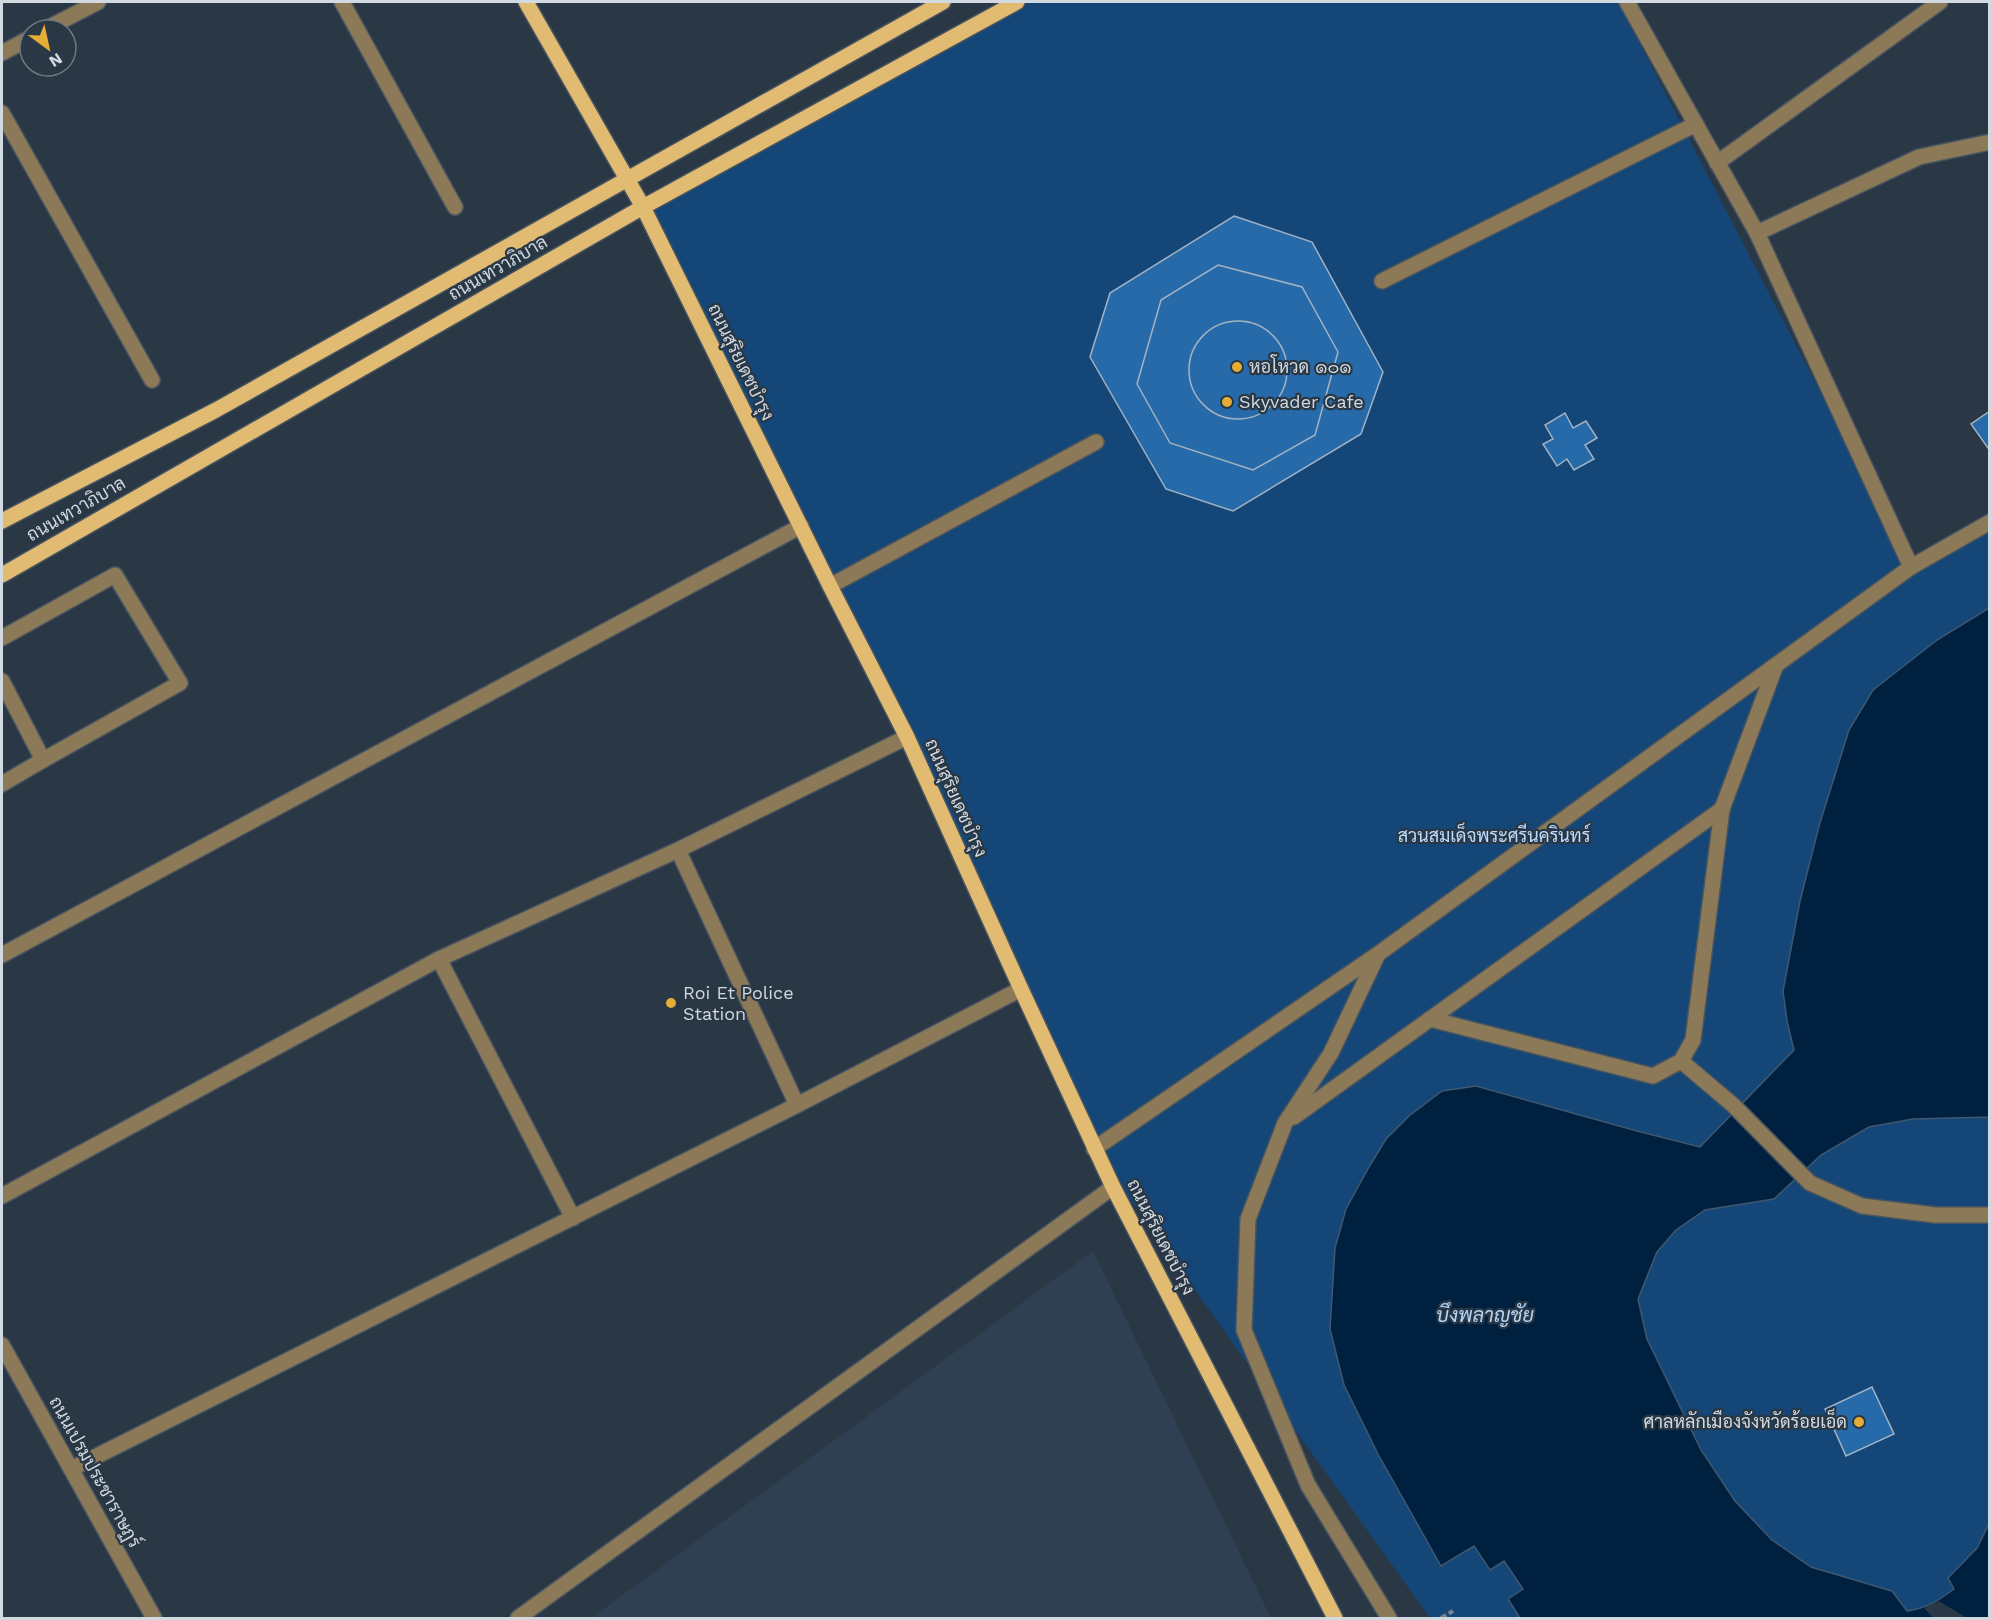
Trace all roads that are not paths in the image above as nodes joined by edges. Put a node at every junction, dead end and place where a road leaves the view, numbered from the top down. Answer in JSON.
{"nodes":[{"id":1,"x":98,"y":2,"type":"edge"},
{"id":2,"x":342,"y":2,"type":"edge"},
{"id":3,"x":526,"y":2,"type":"edge"},
{"id":4,"x":944,"y":2,"type":"edge"},
{"id":5,"x":1017,"y":2,"type":"edge"},
{"id":6,"x":1628,"y":2,"type":"edge"},
{"id":7,"x":1940,"y":2,"type":"edge"},
{"id":8,"x":67,"y":18,"type":"edge"},
{"id":9,"x":18,"y":44,"type":"edge"},
{"id":10,"x":2,"y":53,"type":"edge"},
{"id":11,"x":2,"y":113,"type":"edge"},
{"id":12,"x":1696,"y":124,"type":"junction"},
{"id":13,"x":1989,"y":142,"type":"edge"},
{"id":14,"x":1717,"y":163,"type":"junction"},
{"id":15,"x":627,"y":179,"type":"junction"},
{"id":16,"x":455,"y":207,"type":"dead end"},
{"id":17,"x":643,"y":207,"type":"junction"},
{"id":18,"x":1757,"y":233,"type":"junction"},
{"id":19,"x":1382,"y":281,"type":"dead end"},
{"id":20,"x":152,"y":380,"type":"dead end"},
{"id":21,"x":1096,"y":442,"type":"dead end"},
{"id":22,"x":2,"y":521,"type":"edge"},
{"id":23,"x":1989,"y":522,"type":"edge"},
{"id":24,"x":801,"y":526,"type":"junction"},
{"id":25,"x":1911,"y":567,"type":"junction"},
{"id":26,"x":2,"y":575,"type":"edge"},
{"id":27,"x":830,"y":586,"type":"junction"},
{"id":28,"x":2,"y":638,"type":"edge"},
{"id":29,"x":1776,"y":665,"type":"junction"},
{"id":30,"x":2,"y":681,"type":"edge"},
{"id":31,"x":907,"y":737,"type":"junction"},
{"id":32,"x":42,"y":760,"type":"junction"},
{"id":33,"x":2,"y":784,"type":"edge"},
{"id":34,"x":1722,"y":809,"type":"junction"},
{"id":35,"x":678,"y":850,"type":"junction"},
{"id":36,"x":1378,"y":954,"type":"junction"},
{"id":37,"x":2,"y":955,"type":"edge"},
{"id":38,"x":439,"y":959,"type":"junction"},
{"id":39,"x":1021,"y":989,"type":"junction"},
{"id":40,"x":1430,"y":1019,"type":"junction"},
{"id":41,"x":1681,"y":1061,"type":"junction"},
{"id":42,"x":797,"y":1105,"type":"junction"},
{"id":43,"x":1285,"y":1124,"type":"junction"},
{"id":44,"x":1094,"y":1149,"type":"junction"},
{"id":45,"x":1113,"y":1186,"type":"junction"},
{"id":46,"x":2,"y":1196,"type":"edge"},
{"id":47,"x":1989,"y":1215,"type":"edge"},
{"id":48,"x":573,"y":1218,"type":"junction"},
{"id":49,"x":2,"y":1345,"type":"edge"},
{"id":50,"x":71,"y":1469,"type":"junction"},
{"id":51,"x":154,"y":1618,"type":"edge"},
{"id":52,"x":518,"y":1618,"type":"edge"},
{"id":53,"x":1335,"y":1618,"type":"edge"},
{"id":54,"x":1389,"y":1618,"type":"edge"}],
"edges":[{"from":1,"to":8,"type":"street"},
{"from":2,"to":16,"type":"street"},
{"from":3,"to":15,"type":"main road","name":"ถนนสุริยเดชบำรุง"},
{"from":4,"to":15,"type":"main road","name":"ถนนเทวาภิบาล"},
{"from":5,"to":17,"type":"main road","name":"ถนนเทวาภิบาล"},
{"from":6,"to":12,"type":"street"},
{"from":7,"to":14,"type":"street"},
{"from":9,"to":10,"type":"street"},
{"from":11,"to":20,"type":"street"},
{"from":12,"to":14,"type":"street"},
{"from":12,"to":19,"type":"street"},
{"from":13,"to":18,"type":"street"},
{"from":14,"to":18,"type":"street"},
{"from":15,"to":17,"type":"main road","name":"ถนนสุริยเดชบำรุง"},
{"from":15,"to":22,"type":"main road","name":"ถนนเทวาภิบาล"},
{"from":17,"to":24,"type":"main road","name":"ถนนสุริยเดชบำรุง"},
{"from":17,"to":26,"type":"main road","name":"ถนนเทวาภิบาล"},
{"from":18,"to":25,"type":"street"},
{"from":21,"to":27,"type":"street"},
{"from":23,"to":25,"type":"street"},
{"from":24,"to":27,"type":"main road","name":"ถนนสุริยเดชบำรุง"},
{"from":24,"to":37,"type":"street"},
{"from":25,"to":29,"type":"street"},
{"from":27,"to":31,"type":"main road","name":"ถนนสุริยเดชบำรุง"},
{"from":28,"to":32,"type":"street"},
{"from":29,"to":34,"type":"street"},
{"from":29,"to":36,"type":"street"},
{"from":30,"to":32,"type":"street"},
{"from":31,"to":35,"type":"street"},
{"from":31,"to":39,"type":"main road","name":"ถนนสุริยเดชบำรุง"},
{"from":32,"to":33,"type":"street"},
{"from":34,"to":40,"type":"street"},
{"from":34,"to":41,"type":"street"},
{"from":35,"to":38,"type":"street"},
{"from":35,"to":42,"type":"street"},
{"from":36,"to":43,"type":"street"},
{"from":36,"to":44,"type":"street"},
{"from":38,"to":46,"type":"street"},
{"from":38,"to":48,"type":"street"},
{"from":39,"to":42,"type":"street"},
{"from":39,"to":44,"type":"main road","name":"ถนนสุริยเดชบำรุง"},
{"from":40,"to":41,"type":"street"},
{"from":40,"to":43,"type":"street"},
{"from":41,"to":47,"type":"street"},
{"from":42,"to":48,"type":"street"},
{"from":43,"to":54,"type":"street"},
{"from":44,"to":45,"type":"main road","name":"ถนนสุริยเดชบำรุง"},
{"from":45,"to":52,"type":"street"},
{"from":45,"to":53,"type":"main road","name":"ถนนสุริยเดชบำรุง"},
{"from":48,"to":50,"type":"street"},
{"from":49,"to":50,"type":"street","name":"ถนนเปรมประชาราษฏร์"},
{"from":50,"to":51,"type":"street","name":"ถนนเปรมประชาราษฏร์"}]}
